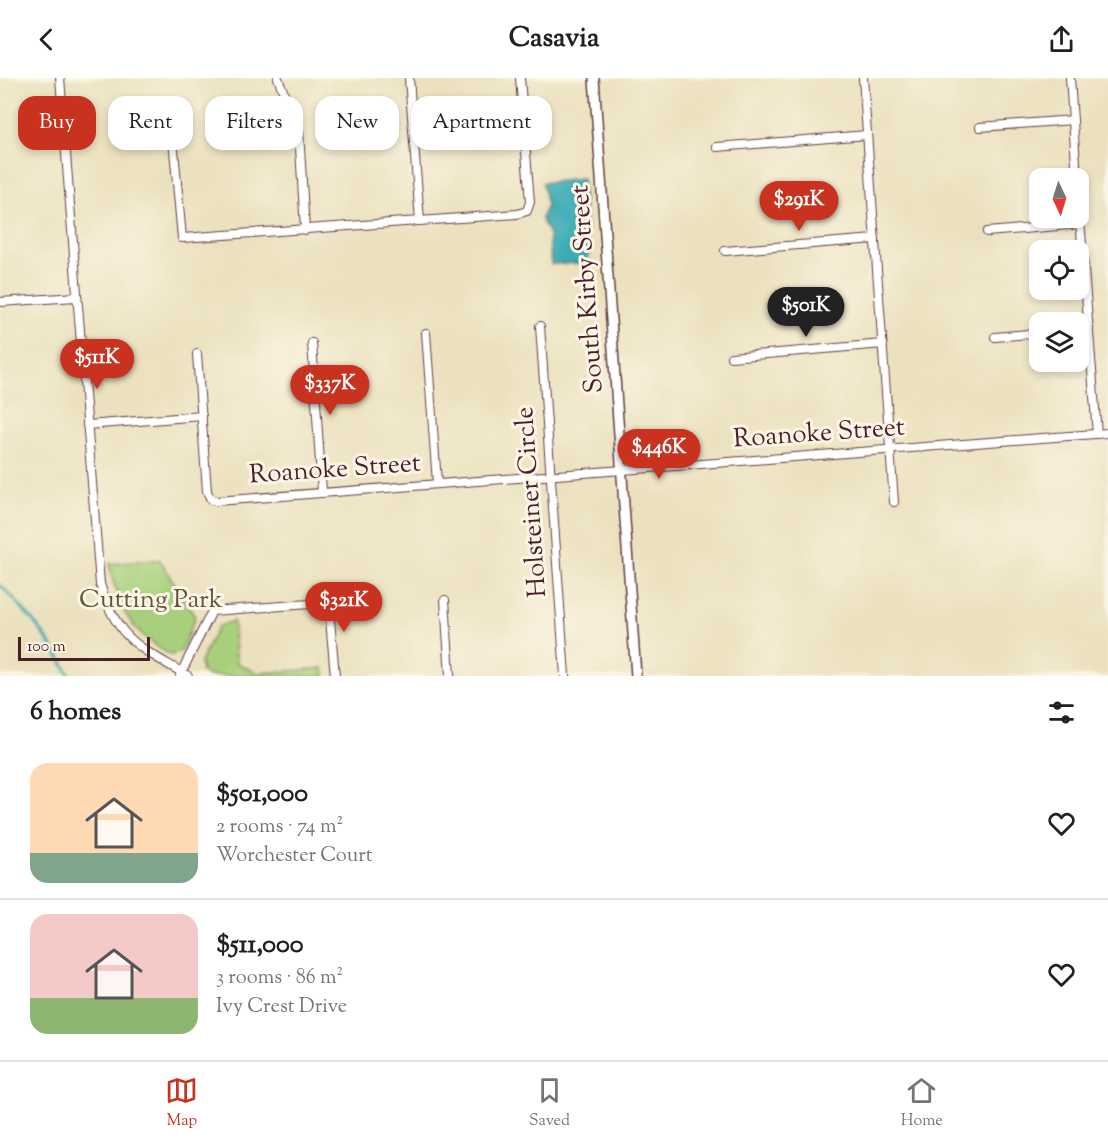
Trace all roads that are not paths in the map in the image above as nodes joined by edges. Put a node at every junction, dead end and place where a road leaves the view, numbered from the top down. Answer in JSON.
{"nodes":[{"id":1,"x":60,"y":78,"type":"edge"},
{"id":2,"x":278,"y":78,"type":"edge"},
{"id":3,"x":409,"y":78,"type":"edge"},
{"id":4,"x":520,"y":78,"type":"edge"},
{"id":5,"x":594,"y":78,"type":"edge"},
{"id":6,"x":863,"y":78,"type":"edge"},
{"id":7,"x":1070,"y":78,"type":"edge"},
{"id":8,"x":1073,"y":120,"type":"junction"},
{"id":9,"x":980,"y":127,"type":"dead end"},
{"id":10,"x":867,"y":135,"type":"junction"},
{"id":11,"x":717,"y":147,"type":"dead end"},
{"id":12,"x":174,"y":150,"type":"edge"},
{"id":13,"x":1076,"y":168,"type":"edge"},
{"id":14,"x":420,"y":221,"type":"junction"},
{"id":15,"x":1034,"y":228,"type":"edge"},
{"id":16,"x":1081,"y":228,"type":"edge"},
{"id":17,"x":305,"y":230,"type":"junction"},
{"id":18,"x":987,"y":232,"type":"dead end"},
{"id":19,"x":875,"y":239,"type":"junction"},
{"id":20,"x":725,"y":251,"type":"dead end"},
{"id":21,"x":76,"y":297,"type":"junction"},
{"id":22,"x":0,"y":302,"type":"edge"},
{"id":23,"x":1088,"y":312,"type":"edge"},
{"id":24,"x":540,"y":326,"type":"dead end"},
{"id":25,"x":1089,"y":329,"type":"edge"},
{"id":26,"x":426,"y":333,"type":"dead end"},
{"id":27,"x":1029,"y":334,"type":"edge"},
{"id":28,"x":995,"y":337,"type":"dead end"},
{"id":29,"x":312,"y":343,"type":"dead end"},
{"id":30,"x":883,"y":344,"type":"junction"},
{"id":31,"x":197,"y":354,"type":"dead end"},
{"id":32,"x":731,"y":357,"type":"dead end"},
{"id":33,"x":202,"y":416,"type":"junction"},
{"id":34,"x":87,"y":425,"type":"junction"},
{"id":35,"x":1108,"y":433,"type":"edge"},
{"id":36,"x":1097,"y":434,"type":"junction"},
{"id":37,"x":890,"y":450,"type":"junction"},
{"id":38,"x":622,"y":470,"type":"junction"},
{"id":39,"x":551,"y":475,"type":"junction"},
{"id":40,"x":437,"y":483,"type":"junction"},
{"id":41,"x":322,"y":492,"type":"junction"},
{"id":42,"x":894,"y":502,"type":"dead end"},
{"id":43,"x":445,"y":600,"type":"dead end"},
{"id":44,"x":183,"y":675,"type":"edge"},
{"id":45,"x":335,"y":676,"type":"edge"},
{"id":46,"x":450,"y":676,"type":"edge"},
{"id":47,"x":565,"y":676,"type":"edge"},
{"id":48,"x":636,"y":676,"type":"edge"}],
"edges":[{"from":1,"to":21,"type":"street"},
{"from":2,"to":17,"type":"street"},
{"from":3,"to":14,"type":"street"},
{"from":4,"to":14,"type":"street"},
{"from":5,"to":38,"type":"street","name":"South Kirby Street"},
{"from":6,"to":10,"type":"street"},
{"from":7,"to":8,"type":"street"},
{"from":8,"to":9,"type":"street"},
{"from":8,"to":13,"type":"street"},
{"from":10,"to":11,"type":"street"},
{"from":10,"to":19,"type":"street"},
{"from":12,"to":17,"type":"street"},
{"from":14,"to":17,"type":"street"},
{"from":15,"to":18,"type":"street"},
{"from":16,"to":23,"type":"street"},
{"from":19,"to":20,"type":"street"},
{"from":19,"to":30,"type":"street"},
{"from":21,"to":22,"type":"street"},
{"from":21,"to":34,"type":"street"},
{"from":24,"to":39,"type":"street","name":"Holsteiner Circle"},
{"from":25,"to":36,"type":"street"},
{"from":26,"to":40,"type":"street"},
{"from":27,"to":28,"type":"street"},
{"from":29,"to":41,"type":"street"},
{"from":30,"to":32,"type":"street"},
{"from":30,"to":37,"type":"street"},
{"from":31,"to":33,"type":"street"},
{"from":33,"to":34,"type":"street"},
{"from":33,"to":41,"type":"street","name":"Roanoke Street"},
{"from":34,"to":44,"type":"street"},
{"from":35,"to":36,"type":"street","name":"Roanoke Street"},
{"from":36,"to":37,"type":"street","name":"Roanoke Street"},
{"from":37,"to":38,"type":"street","name":"Roanoke Street"},
{"from":37,"to":42,"type":"street"},
{"from":38,"to":39,"type":"street","name":"Roanoke Street"},
{"from":38,"to":48,"type":"street","name":"South Kirby Street"},
{"from":39,"to":40,"type":"street","name":"Roanoke Street"},
{"from":39,"to":47,"type":"street","name":"Holsteiner Circle"},
{"from":40,"to":41,"type":"street","name":"Roanoke Street"},
{"from":43,"to":46,"type":"street"},
{"from":44,"to":45,"type":"street"}]}
